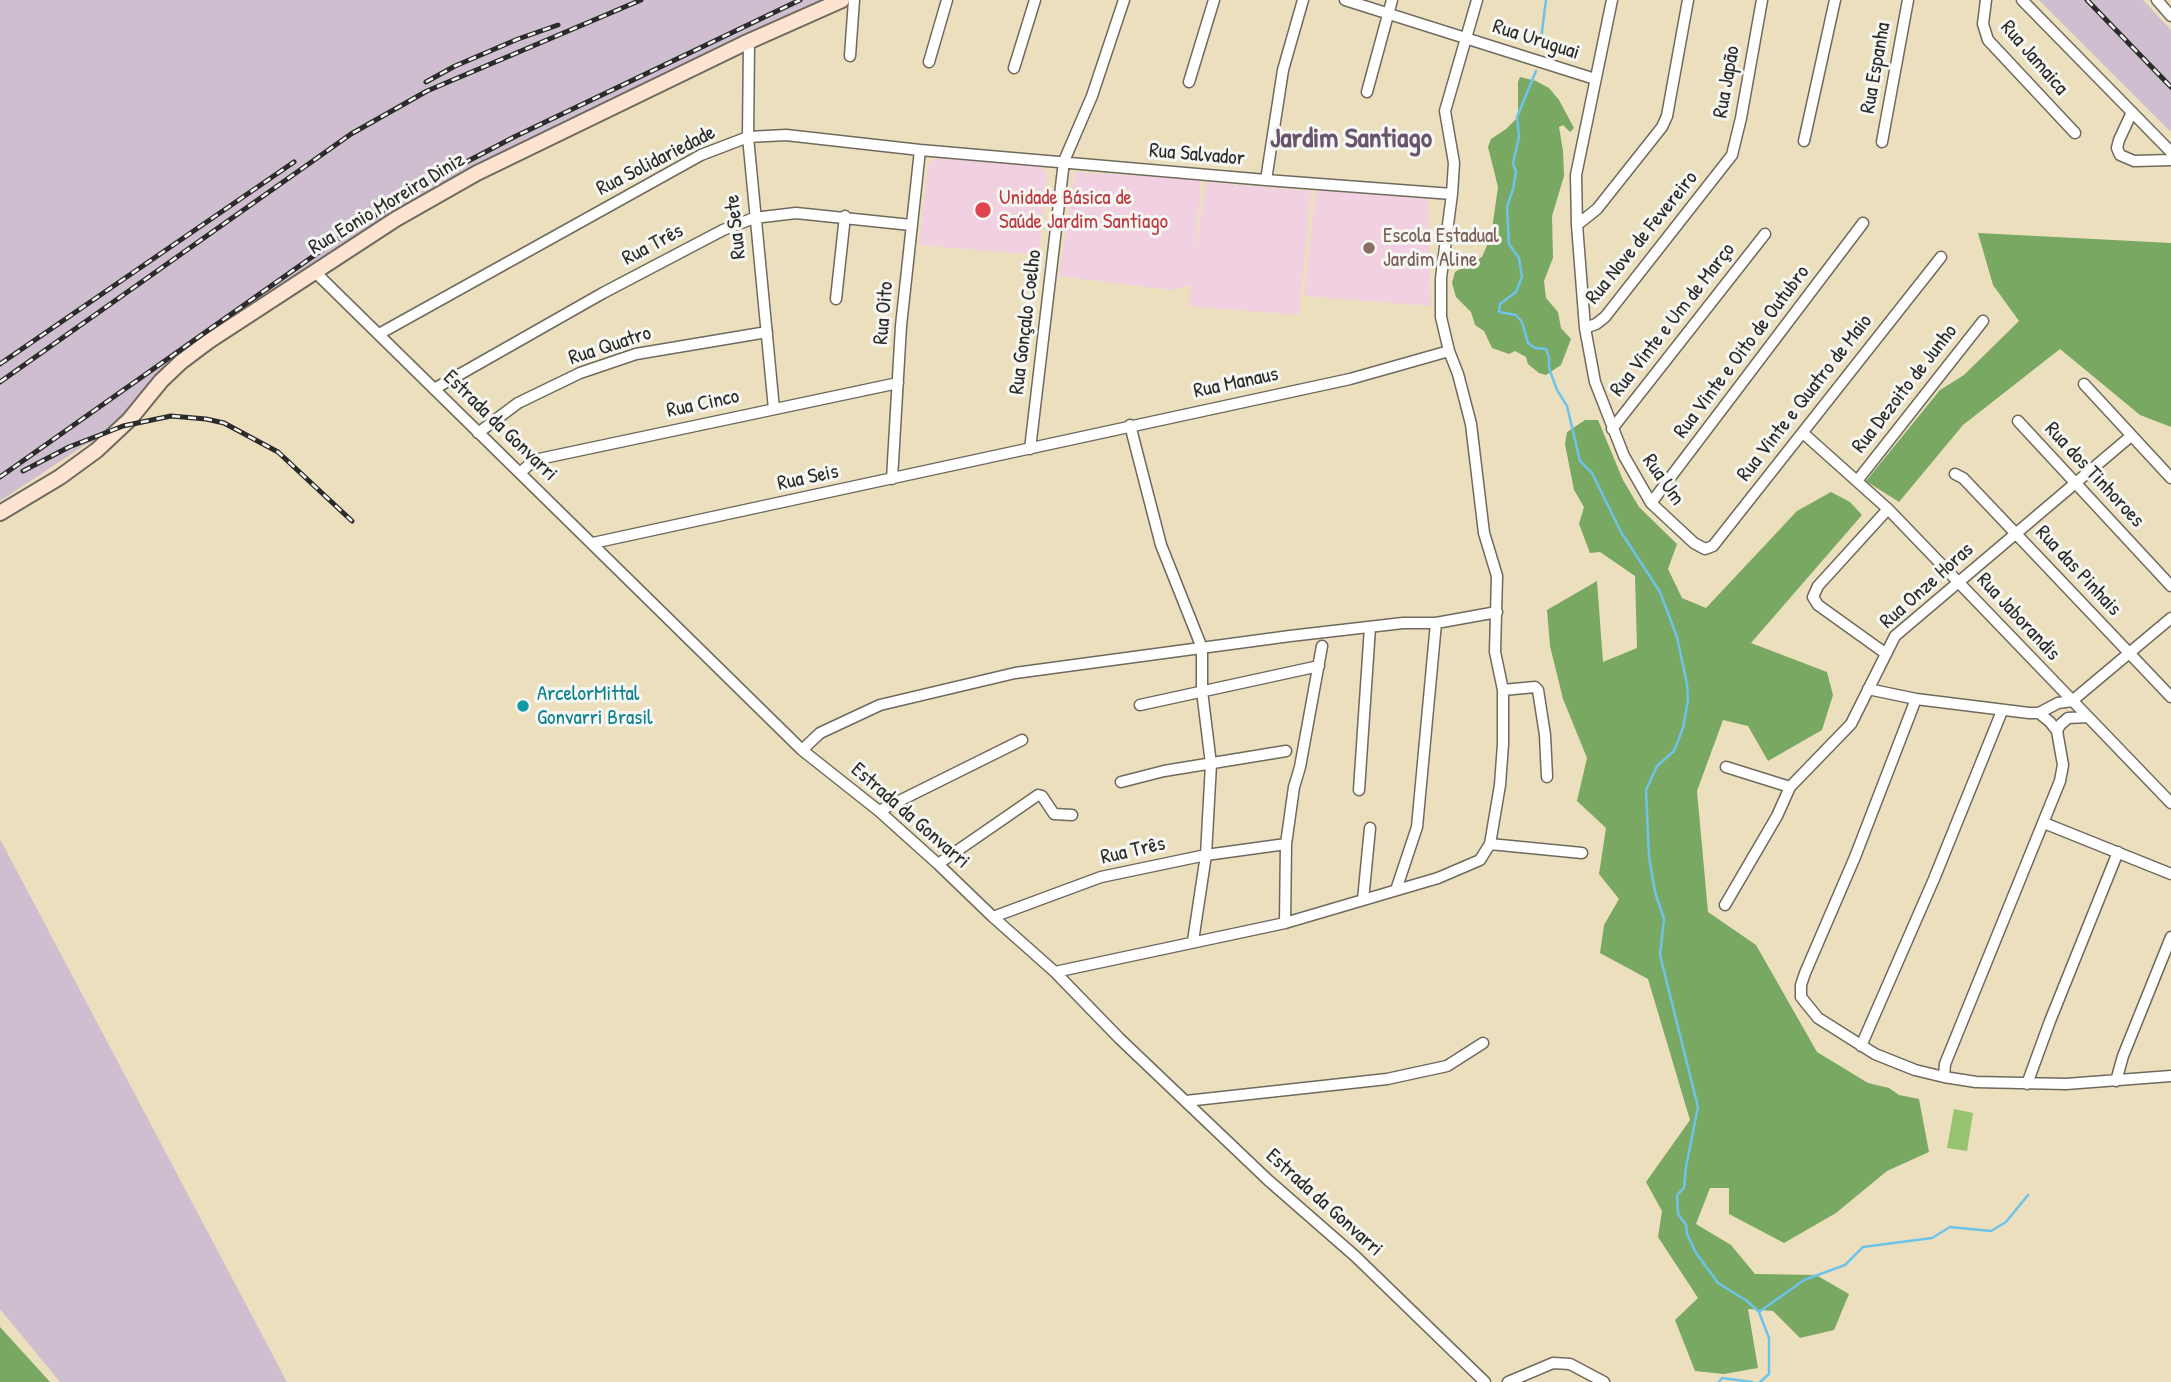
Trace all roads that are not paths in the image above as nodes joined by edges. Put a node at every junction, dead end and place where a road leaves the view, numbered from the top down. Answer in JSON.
{"nodes":[{"id":1,"x":842,"y":0,"type":"edge"},
{"id":2,"x":854,"y":0,"type":"edge"},
{"id":3,"x":947,"y":0,"type":"edge"},
{"id":4,"x":1035,"y":0,"type":"edge"},
{"id":5,"x":1124,"y":0,"type":"edge"},
{"id":6,"x":1214,"y":0,"type":"edge"},
{"id":7,"x":1303,"y":0,"type":"edge"},
{"id":8,"x":1345,"y":0,"type":"edge"},
{"id":9,"x":1392,"y":0,"type":"edge"},
{"id":10,"x":1477,"y":0,"type":"edge"},
{"id":11,"x":1612,"y":0,"type":"edge"},
{"id":12,"x":1688,"y":0,"type":"edge"},
{"id":13,"x":1762,"y":0,"type":"edge"},
{"id":14,"x":1835,"y":0,"type":"edge"},
{"id":15,"x":1908,"y":0,"type":"edge"},
{"id":16,"x":1986,"y":0,"type":"edge"},
{"id":17,"x":2022,"y":0,"type":"edge"},
{"id":18,"x":2157,"y":0,"type":"edge"},
{"id":19,"x":1388,"y":15,"type":"junction"},
{"id":20,"x":2171,"y":16,"type":"edge"},
{"id":21,"x":1466,"y":38,"type":"junction"},
{"id":22,"x":749,"y":42,"type":"junction"},
{"id":23,"x":850,"y":56,"type":"dead end"},
{"id":24,"x":929,"y":62,"type":"dead end"},
{"id":25,"x":1014,"y":68,"type":"dead end"},
{"id":26,"x":1595,"y":79,"type":"junction"},
{"id":27,"x":1189,"y":82,"type":"dead end"},
{"id":28,"x":1367,"y":92,"type":"dead end"},
{"id":29,"x":2132,"y":112,"type":"junction"},
{"id":30,"x":2075,"y":134,"type":"dead end"},
{"id":31,"x":748,"y":136,"type":"junction"},
{"id":32,"x":1804,"y":141,"type":"dead end"},
{"id":33,"x":1882,"y":142,"type":"dead end"},
{"id":34,"x":920,"y":150,"type":"junction"},
{"id":35,"x":2171,"y":152,"type":"edge"},
{"id":36,"x":2171,"y":160,"type":"edge"},
{"id":37,"x":1064,"y":161,"type":"junction"},
{"id":38,"x":1724,"y":167,"type":"joint"},
{"id":39,"x":1266,"y":180,"type":"junction"},
{"id":40,"x":1452,"y":194,"type":"junction"},
{"id":41,"x":845,"y":216,"type":"junction"},
{"id":42,"x":754,"y":218,"type":"junction"},
{"id":43,"x":1863,"y":223,"type":"dead end"},
{"id":44,"x":911,"y":225,"type":"junction"},
{"id":45,"x":1577,"y":225,"type":"junction"},
{"id":46,"x":1765,"y":234,"type":"dead end"},
{"id":47,"x":1941,"y":257,"type":"dead end"},
{"id":48,"x":315,"y":272,"type":"junction"},
{"id":49,"x":836,"y":299,"type":"dead end"},
{"id":50,"x":1983,"y":321,"type":"dead end"},
{"id":51,"x":1585,"y":328,"type":"junction"},
{"id":52,"x":767,"y":332,"type":"junction"},
{"id":53,"x":379,"y":334,"type":"junction"},
{"id":54,"x":1449,"y":351,"type":"junction"},
{"id":55,"x":898,"y":383,"type":"junction"},
{"id":56,"x":2084,"y":384,"type":"dead end"},
{"id":57,"x":434,"y":389,"type":"junction"},
{"id":58,"x":774,"y":409,"type":"junction"},
{"id":59,"x":2018,"y":421,"type":"dead end"},
{"id":60,"x":1130,"y":425,"type":"junction"},
{"id":61,"x":1612,"y":429,"type":"junction"},
{"id":62,"x":478,"y":433,"type":"junction"},
{"id":63,"x":1803,"y":433,"type":"junction"},
{"id":64,"x":2131,"y":436,"type":"junction"},
{"id":65,"x":1030,"y":449,"type":"junction"},
{"id":66,"x":521,"y":472,"type":"junction"},
{"id":67,"x":1955,"y":474,"type":"dead end"},
{"id":68,"x":2171,"y":478,"type":"edge"},
{"id":69,"x":892,"y":479,"type":"junction"},
{"id":70,"x":1857,"y":481,"type":"junction"},
{"id":71,"x":2075,"y":483,"type":"junction"},
{"id":72,"x":1651,"y":503,"type":"junction"},
{"id":73,"x":1888,"y":509,"type":"junction"},
{"id":74,"x":0,"y":513,"type":"edge"},
{"id":75,"x":2016,"y":533,"type":"junction"},
{"id":76,"x":593,"y":543,"type":"junction"},
{"id":77,"x":1694,"y":543,"type":"joint"},
{"id":78,"x":1958,"y":582,"type":"junction"},
{"id":79,"x":2171,"y":586,"type":"edge"},
{"id":80,"x":1497,"y":612,"type":"junction"},
{"id":81,"x":2171,"y":618,"type":"edge"},
{"id":82,"x":1436,"y":623,"type":"junction"},
{"id":83,"x":1370,"y":627,"type":"junction"},
{"id":84,"x":1322,"y":646,"type":"dead end"},
{"id":85,"x":1202,"y":648,"type":"junction"},
{"id":86,"x":1885,"y":653,"type":"junction"},
{"id":87,"x":2129,"y":653,"type":"junction"},
{"id":88,"x":1319,"y":666,"type":"junction"},
{"id":89,"x":1503,"y":690,"type":"junction"},
{"id":90,"x":1868,"y":690,"type":"junction"},
{"id":91,"x":1202,"y":691,"type":"junction"},
{"id":92,"x":2171,"y":697,"type":"edge"},
{"id":93,"x":1916,"y":699,"type":"junction"},
{"id":94,"x":2072,"y":701,"type":"junction"},
{"id":95,"x":1140,"y":705,"type":"dead end"},
{"id":96,"x":2002,"y":710,"type":"junction"},
{"id":97,"x":2039,"y":713,"type":"junction"},
{"id":98,"x":2088,"y":717,"type":"junction"},
{"id":99,"x":2057,"y":731,"type":"junction"},
{"id":100,"x":1023,"y":740,"type":"dead end"},
{"id":101,"x":802,"y":750,"type":"junction"},
{"id":102,"x":1286,"y":751,"type":"dead end"},
{"id":103,"x":1210,"y":764,"type":"junction"},
{"id":104,"x":1726,"y":767,"type":"dead end"},
{"id":105,"x":1547,"y":777,"type":"dead end"},
{"id":106,"x":1121,"y":782,"type":"dead end"},
{"id":107,"x":1790,"y":787,"type":"junction"},
{"id":108,"x":1359,"y":790,"type":"dead end"},
{"id":109,"x":2171,"y":803,"type":"edge"},
{"id":110,"x":879,"y":811,"type":"junction"},
{"id":111,"x":1072,"y":815,"type":"dead end"},
{"id":112,"x":2045,"y":823,"type":"junction"},
{"id":113,"x":1370,"y":828,"type":"dead end"},
{"id":114,"x":1286,"y":844,"type":"junction"},
{"id":115,"x":1490,"y":844,"type":"junction"},
{"id":116,"x":2118,"y":852,"type":"junction"},
{"id":117,"x":1582,"y":853,"type":"dead end"},
{"id":118,"x":1206,"y":855,"type":"junction"},
{"id":119,"x":938,"y":864,"type":"junction"},
{"id":120,"x":2171,"y":874,"type":"edge"},
{"id":121,"x":1396,"y":890,"type":"junction"},
{"id":122,"x":1363,"y":900,"type":"junction"},
{"id":123,"x":1725,"y":905,"type":"dead end"},
{"id":124,"x":993,"y":917,"type":"junction"},
{"id":125,"x":1285,"y":923,"type":"junction"},
{"id":126,"x":2171,"y":937,"type":"edge"},
{"id":127,"x":1193,"y":941,"type":"junction"},
{"id":128,"x":1055,"y":972,"type":"junction"},
{"id":129,"x":1483,"y":1043,"type":"dead end"},
{"id":130,"x":1861,"y":1046,"type":"junction"},
{"id":131,"x":2171,"y":1076,"type":"edge"},
{"id":132,"x":1944,"y":1077,"type":"junction"},
{"id":133,"x":2116,"y":1081,"type":"junction"},
{"id":134,"x":2027,"y":1084,"type":"junction"},
{"id":135,"x":1186,"y":1101,"type":"junction"},
{"id":136,"x":1485,"y":1382,"type":"edge"},
{"id":137,"x":1508,"y":1382,"type":"edge"},
{"id":138,"x":1604,"y":1382,"type":"edge"}],
"edges":[{"from":1,"to":22,"type":"main road","name":"Rua Eonio Moreira Diniz"},
{"from":2,"to":23,"type":"street"},
{"from":3,"to":24,"type":"street"},
{"from":4,"to":25,"type":"street"},
{"from":5,"to":37,"type":"street","name":"Rua Gonçalo Coelho"},
{"from":6,"to":27,"type":"street"},
{"from":7,"to":39,"type":"street"},
{"from":8,"to":19,"type":"street","name":"Rua Uruguai"},
{"from":9,"to":19,"type":"street"},
{"from":10,"to":21,"type":"street"},
{"from":11,"to":26,"type":"street","name":"Rua Um"},
{"from":12,"to":45,"type":"street"},
{"from":13,"to":38,"type":"street","name":"Rua Japão"},
{"from":14,"to":32,"type":"street"},
{"from":15,"to":33,"type":"street","name":"Rua Espanha"},
{"from":16,"to":30,"type":"street","name":"Rua Jamaica"},
{"from":17,"to":29,"type":"street"},
{"from":18,"to":20,"type":"street"},
{"from":19,"to":21,"type":"street","name":"Rua Uruguai"},
{"from":19,"to":28,"type":"street"},
{"from":21,"to":26,"type":"street","name":"Rua Uruguai"},
{"from":21,"to":40,"type":"street"},
{"from":22,"to":31,"type":"street","name":"Rua Sete"},
{"from":22,"to":48,"type":"main road","name":"Rua Eonio Moreira Diniz"},
{"from":26,"to":45,"type":"street","name":"Rua Um"},
{"from":29,"to":35,"type":"street"},
{"from":29,"to":36,"type":"street"},
{"from":31,"to":34,"type":"street","name":"Rua Solidariedade"},
{"from":31,"to":42,"type":"street","name":"Rua Sete"},
{"from":31,"to":53,"type":"street","name":"Rua Solidariedade"},
{"from":34,"to":37,"type":"street","name":"Rua Solidariedade"},
{"from":34,"to":44,"type":"street","name":"Rua Oito"},
{"from":37,"to":39,"type":"street","name":"Rua Salvador"},
{"from":37,"to":65,"type":"street","name":"Rua Gonçalo Coelho"},
{"from":38,"to":51,"type":"street","name":"Rua Nove de Fevereiro"},
{"from":39,"to":40,"type":"street","name":"Rua Salvador"},
{"from":40,"to":54,"type":"street"},
{"from":41,"to":42,"type":"street","name":"Rua Três"},
{"from":41,"to":44,"type":"street","name":"Rua Três"},
{"from":41,"to":49,"type":"street"},
{"from":42,"to":52,"type":"street","name":"Rua Sete"},
{"from":42,"to":57,"type":"street","name":"Rua Três"},
{"from":43,"to":72,"type":"street","name":"Rua Vinte e Oito de Outubro"},
{"from":44,"to":55,"type":"street","name":"Rua Oito"},
{"from":45,"to":51,"type":"street","name":"Rua Um"},
{"from":46,"to":61,"type":"street","name":"Rua Vinte e Um de Março"},
{"from":47,"to":63,"type":"street","name":"Rua Vinte e Quatro de Maio"},
{"from":48,"to":53,"type":"street","name":"Estrada da Gonvarri"},
{"from":48,"to":74,"type":"main road","name":"Rua Eonio Moreira Diniz"},
{"from":50,"to":70,"type":"street","name":"Rua Dezoito de Junho"},
{"from":51,"to":61,"type":"street","name":"Rua Um"},
{"from":52,"to":58,"type":"street","name":"Rua Sete"},
{"from":52,"to":62,"type":"street","name":"Rua Quatro"},
{"from":53,"to":57,"type":"street","name":"Estrada da Gonvarri"},
{"from":54,"to":60,"type":"street","name":"Rua Manaus"},
{"from":54,"to":80,"type":"street"},
{"from":55,"to":58,"type":"street","name":"Rua Cinco"},
{"from":55,"to":69,"type":"street","name":"Rua Oito"},
{"from":56,"to":64,"type":"street"},
{"from":57,"to":62,"type":"street","name":"Estrada da Gonvarri"},
{"from":58,"to":66,"type":"street","name":"Rua Cinco"},
{"from":59,"to":71,"type":"street","name":"Rua dos Tinhoroes"},
{"from":60,"to":65,"type":"street","name":"Rua Manaus"},
{"from":60,"to":85,"type":"street"},
{"from":61,"to":72,"type":"street","name":"Rua Um"},
{"from":62,"to":66,"type":"street","name":"Estrada da Gonvarri"},
{"from":63,"to":70,"type":"street","name":"Rua Jaborandis"},
{"from":63,"to":77,"type":"street","name":"Rua Vinte e Quatro de Maio"},
{"from":64,"to":68,"type":"street"},
{"from":64,"to":71,"type":"street","name":"Rua Onze Horas"},
{"from":65,"to":69,"type":"street","name":"Rua Seis"},
{"from":66,"to":76,"type":"street","name":"Estrada da Gonvarri"},
{"from":67,"to":75,"type":"street","name":"Rua das Pinhais"},
{"from":69,"to":76,"type":"street","name":"Rua Seis"},
{"from":70,"to":73,"type":"street","name":"Rua Jaborandis"},
{"from":71,"to":75,"type":"street","name":"Rua Onze Horas"},
{"from":71,"to":79,"type":"street","name":"Rua dos Tinhoroes"},
{"from":72,"to":77,"type":"street","name":"Rua Um"},
{"from":73,"to":78,"type":"street","name":"Rua Jaborandis"},
{"from":73,"to":86,"type":"street"},
{"from":75,"to":78,"type":"street","name":"Rua Onze Horas"},
{"from":75,"to":87,"type":"street","name":"Rua das Pinhais"},
{"from":76,"to":101,"type":"street","name":"Estrada da Gonvarri"},
{"from":78,"to":86,"type":"street","name":"Rua Onze Horas"},
{"from":78,"to":94,"type":"street","name":"Rua Jaborandis"},
{"from":80,"to":82,"type":"street"},
{"from":80,"to":89,"type":"street"},
{"from":81,"to":87,"type":"street"},
{"from":82,"to":83,"type":"street"},
{"from":82,"to":121,"type":"street"},
{"from":83,"to":85,"type":"street"},
{"from":83,"to":108,"type":"street"},
{"from":84,"to":88,"type":"street"},
{"from":85,"to":91,"type":"street"},
{"from":85,"to":101,"type":"street"},
{"from":86,"to":90,"type":"street","name":"Rua Onze Horas"},
{"from":87,"to":92,"type":"street","name":"Rua das Pinhais"},
{"from":87,"to":94,"type":"street"},
{"from":88,"to":91,"type":"street"},
{"from":88,"to":114,"type":"street"},
{"from":89,"to":105,"type":"street"},
{"from":89,"to":115,"type":"street"},
{"from":90,"to":93,"type":"street"},
{"from":90,"to":107,"type":"street","name":"Rua Onze Horas"},
{"from":91,"to":95,"type":"street"},
{"from":91,"to":103,"type":"street"},
{"from":93,"to":96,"type":"street"},
{"from":93,"to":130,"type":"street"},
{"from":94,"to":97,"type":"street"},
{"from":94,"to":98,"type":"street","name":"Rua Jaborandis"},
{"from":96,"to":97,"type":"street"},
{"from":96,"to":130,"type":"street"},
{"from":97,"to":99,"type":"street"},
{"from":98,"to":99,"type":"street"},
{"from":98,"to":109,"type":"street","name":"Rua Jaborandis"},
{"from":99,"to":112,"type":"street"},
{"from":100,"to":110,"type":"street"},
{"from":101,"to":110,"type":"street","name":"Estrada da Gonvarri"},
{"from":102,"to":103,"type":"street"},
{"from":103,"to":106,"type":"street"},
{"from":103,"to":118,"type":"street"},
{"from":104,"to":107,"type":"street"},
{"from":107,"to":123,"type":"street","name":"Rua Onze Horas"},
{"from":110,"to":119,"type":"street","name":"Estrada da Gonvarri"},
{"from":111,"to":119,"type":"street"},
{"from":112,"to":116,"type":"street"},
{"from":112,"to":132,"type":"street"},
{"from":113,"to":122,"type":"street"},
{"from":114,"to":118,"type":"street","name":"Rua Três"},
{"from":114,"to":125,"type":"street"},
{"from":115,"to":117,"type":"street"},
{"from":115,"to":121,"type":"street"},
{"from":116,"to":120,"type":"street"},
{"from":116,"to":134,"type":"street"},
{"from":118,"to":124,"type":"street","name":"Rua Três"},
{"from":118,"to":127,"type":"street"},
{"from":119,"to":124,"type":"street","name":"Estrada da Gonvarri"},
{"from":121,"to":122,"type":"street"},
{"from":122,"to":125,"type":"street"},
{"from":124,"to":128,"type":"street","name":"Estrada da Gonvarri"},
{"from":125,"to":127,"type":"street"},
{"from":126,"to":133,"type":"street"},
{"from":127,"to":128,"type":"street"},
{"from":128,"to":135,"type":"street","name":"Estrada da Gonvarri"},
{"from":129,"to":135,"type":"street"},
{"from":130,"to":132,"type":"street"},
{"from":131,"to":133,"type":"street"},
{"from":132,"to":134,"type":"street"},
{"from":133,"to":134,"type":"street"},
{"from":135,"to":136,"type":"street","name":"Estrada da Gonvarri"},
{"from":137,"to":138,"type":"street"}]}
